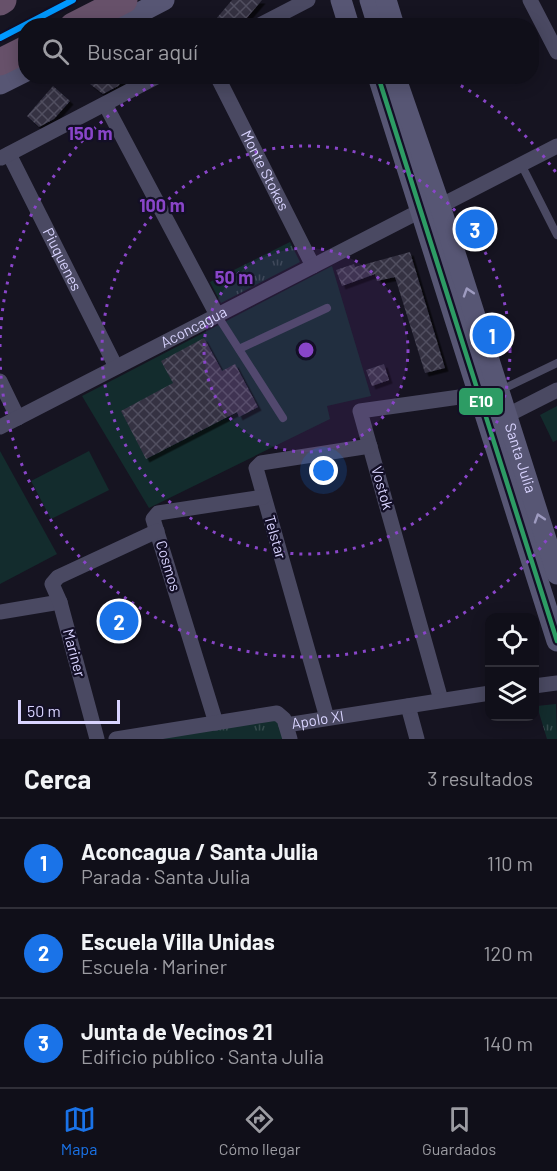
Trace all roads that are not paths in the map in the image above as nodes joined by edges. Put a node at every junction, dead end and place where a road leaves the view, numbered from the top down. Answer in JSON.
{"nodes":[{"id":1,"x":124,"y":0,"type":"edge"},
{"id":2,"x":164,"y":0,"type":"edge"},
{"id":3,"x":308,"y":0,"type":"edge"},
{"id":4,"x":341,"y":0,"type":"edge"},
{"id":5,"x":354,"y":0,"type":"edge"},
{"id":6,"x":370,"y":0,"type":"edge"},
{"id":7,"x":386,"y":0,"type":"edge"},
{"id":8,"x":530,"y":0,"type":"edge"},
{"id":9,"x":89,"y":18,"type":"edge"},
{"id":10,"x":129,"y":18,"type":"edge"},
{"id":11,"x":273,"y":18,"type":"edge"},
{"id":12,"x":347,"y":18,"type":"edge"},
{"id":13,"x":360,"y":18,"type":"edge"},
{"id":14,"x":376,"y":18,"type":"edge"},
{"id":15,"x":392,"y":18,"type":"edge"},
{"id":16,"x":555,"y":43,"type":"edge"},
{"id":17,"x":18,"y":53,"type":"edge"},
{"id":18,"x":0,"y":62,"type":"edge"},
{"id":19,"x":18,"y":75,"type":"edge"},
{"id":20,"x":0,"y":84,"type":"edge"},
{"id":21,"x":143,"y":84,"type":"edge"},
{"id":22,"x":221,"y":84,"type":"edge"},
{"id":23,"x":369,"y":84,"type":"edge"},
{"id":24,"x":381,"y":84,"type":"edge"},
{"id":25,"x":397,"y":84,"type":"edge"},
{"id":26,"x":412,"y":84,"type":"edge"},
{"id":27,"x":105,"y":104,"type":"junction"},
{"id":28,"x":557,"y":146,"type":"edge"},
{"id":29,"x":4,"y":156,"type":"edge"},
{"id":30,"x":521,"y":164,"type":"junction"},
{"id":31,"x":430,"y":208,"type":"junction"},
{"id":32,"x":557,"y":235,"type":"edge"},
{"id":33,"x":313,"y":266,"type":"junction"},
{"id":34,"x":327,"y":308,"type":"dead end"},
{"id":35,"x":217,"y":315,"type":"junction"},
{"id":36,"x":239,"y":349,"type":"junction"},
{"id":37,"x":557,"y":363,"type":"edge"},
{"id":38,"x":116,"y":367,"type":"junction"},
{"id":39,"x":0,"y":381,"type":"edge"},
{"id":40,"x":557,"y":390,"type":"edge"},
{"id":41,"x":499,"y":391,"type":"junction"},
{"id":42,"x":478,"y":394,"type":"junction"},
{"id":43,"x":507,"y":415,"type":"junction"},
{"id":44,"x":18,"y":418,"type":"junction"},
{"id":45,"x":283,"y":418,"type":"dead end"},
{"id":46,"x":488,"y":425,"type":"junction"},
{"id":47,"x":0,"y":427,"type":"edge"},
{"id":48,"x":370,"y":446,"type":"junction"},
{"id":49,"x":263,"y":497,"type":"junction"},
{"id":50,"x":157,"y":531,"type":"junction"},
{"id":51,"x":557,"y":574,"type":"edge"},
{"id":52,"x":60,"y":602,"type":"junction"},
{"id":53,"x":0,"y":612,"type":"edge"},
{"id":54,"x":557,"y":641,"type":"edge"},
{"id":55,"x":557,"y":683,"type":"edge"},
{"id":56,"x":539,"y":685,"type":"edge"},
{"id":57,"x":485,"y":694,"type":"edge"},
{"id":58,"x":441,"y":700,"type":"junction"},
{"id":59,"x":408,"y":706,"type":"junction"},
{"id":60,"x":327,"y":718,"type":"junction"},
{"id":61,"x":216,"y":723,"type":"junction"},
{"id":62,"x":288,"y":732,"type":"edge"},
{"id":63,"x":97,"y":739,"type":"edge"},
{"id":64,"x":116,"y":739,"type":"edge"},
{"id":65,"x":417,"y":739,"type":"edge"}],
"edges":[{"from":1,"to":9,"type":"highway"},
{"from":2,"to":10,"type":"main road"},
{"from":3,"to":11,"type":"street"},
{"from":4,"to":12,"type":"main road"},
{"from":5,"to":13,"type":"main road"},
{"from":6,"to":14,"type":"main road"},
{"from":7,"to":15,"type":"main road"},
{"from":8,"to":16,"type":"street"},
{"from":17,"to":18,"type":"highway"},
{"from":19,"to":20,"type":"main road"},
{"from":21,"to":27,"type":"street"},
{"from":22,"to":33,"type":"street","name":"Monte Stokes"},
{"from":23,"to":31,"type":"main road","name":"Santa Julia"},
{"from":24,"to":31,"type":"main road","name":"Santa Julia"},
{"from":25,"to":31,"type":"main road","name":"Santa Julia"},
{"from":26,"to":31,"type":"main road","name":"Santa Julia"},
{"from":27,"to":29,"type":"street"},
{"from":27,"to":35,"type":"street"},
{"from":28,"to":30,"type":"street","name":"Aconcagua"},
{"from":29,"to":38,"type":"street","name":"Piuquenes"},
{"from":30,"to":31,"type":"street","name":"Aconcagua"},
{"from":30,"to":32,"type":"lane"},
{"from":31,"to":33,"type":"street","name":"Aconcagua"},
{"from":41,"to":31,"type":"main road","name":"Santa Julia","one_way":true},
{"from":31,"to":42,"type":"main road","name":"Santa Julia"},
{"from":33,"to":35,"type":"street","name":"Aconcagua"},
{"from":34,"to":36,"type":"lane"},
{"from":35,"to":36,"type":"lane"},
{"from":35,"to":38,"type":"street","name":"Aconcagua"},
{"from":36,"to":45,"type":"lane"},
{"from":37,"to":41,"type":"lane"},
{"from":38,"to":44,"type":"street","name":"Aconcagua"},
{"from":39,"to":44,"type":"street"},
{"from":40,"to":43,"type":"street"},
{"from":41,"to":42,"type":"street","name":"Vostok"},
{"from":41,"to":43,"type":"main road","name":"Santa Julia"},
{"from":42,"to":46,"type":"main road","name":"Santa Julia"},
{"from":42,"to":48,"type":"street","name":"Vostok"},
{"from":43,"to":46,"type":"street"},
{"from":51,"to":43,"type":"main road","name":"Santa Julia","one_way":true},
{"from":44,"to":47,"type":"street","name":"Aconcagua"},
{"from":46,"to":54,"type":"main road","name":"Santa Julia"},
{"from":48,"to":49,"type":"street","name":"Telstar"},
{"from":48,"to":58,"type":"street","name":"Vostok"},
{"from":49,"to":50,"type":"street","name":"Cosmos"},
{"from":49,"to":60,"type":"street","name":"Telstar"},
{"from":50,"to":52,"type":"street","name":"Mariner"},
{"from":50,"to":61,"type":"street","name":"Cosmos"},
{"from":52,"to":53,"type":"street"},
{"from":52,"to":63,"type":"street","name":"Mariner"},
{"from":55,"to":56,"type":"street"},
{"from":57,"to":58,"type":"street","name":"Apolo XI"},
{"from":58,"to":59,"type":"street","name":"Apolo XI"},
{"from":59,"to":60,"type":"street","name":"Apolo XI"},
{"from":59,"to":65,"type":"street"},
{"from":60,"to":62,"type":"street","name":"Apolo XI"},
{"from":61,"to":62,"type":"street","name":"Apolo XI"},
{"from":61,"to":64,"type":"street","name":"Apolo XI"}]}
